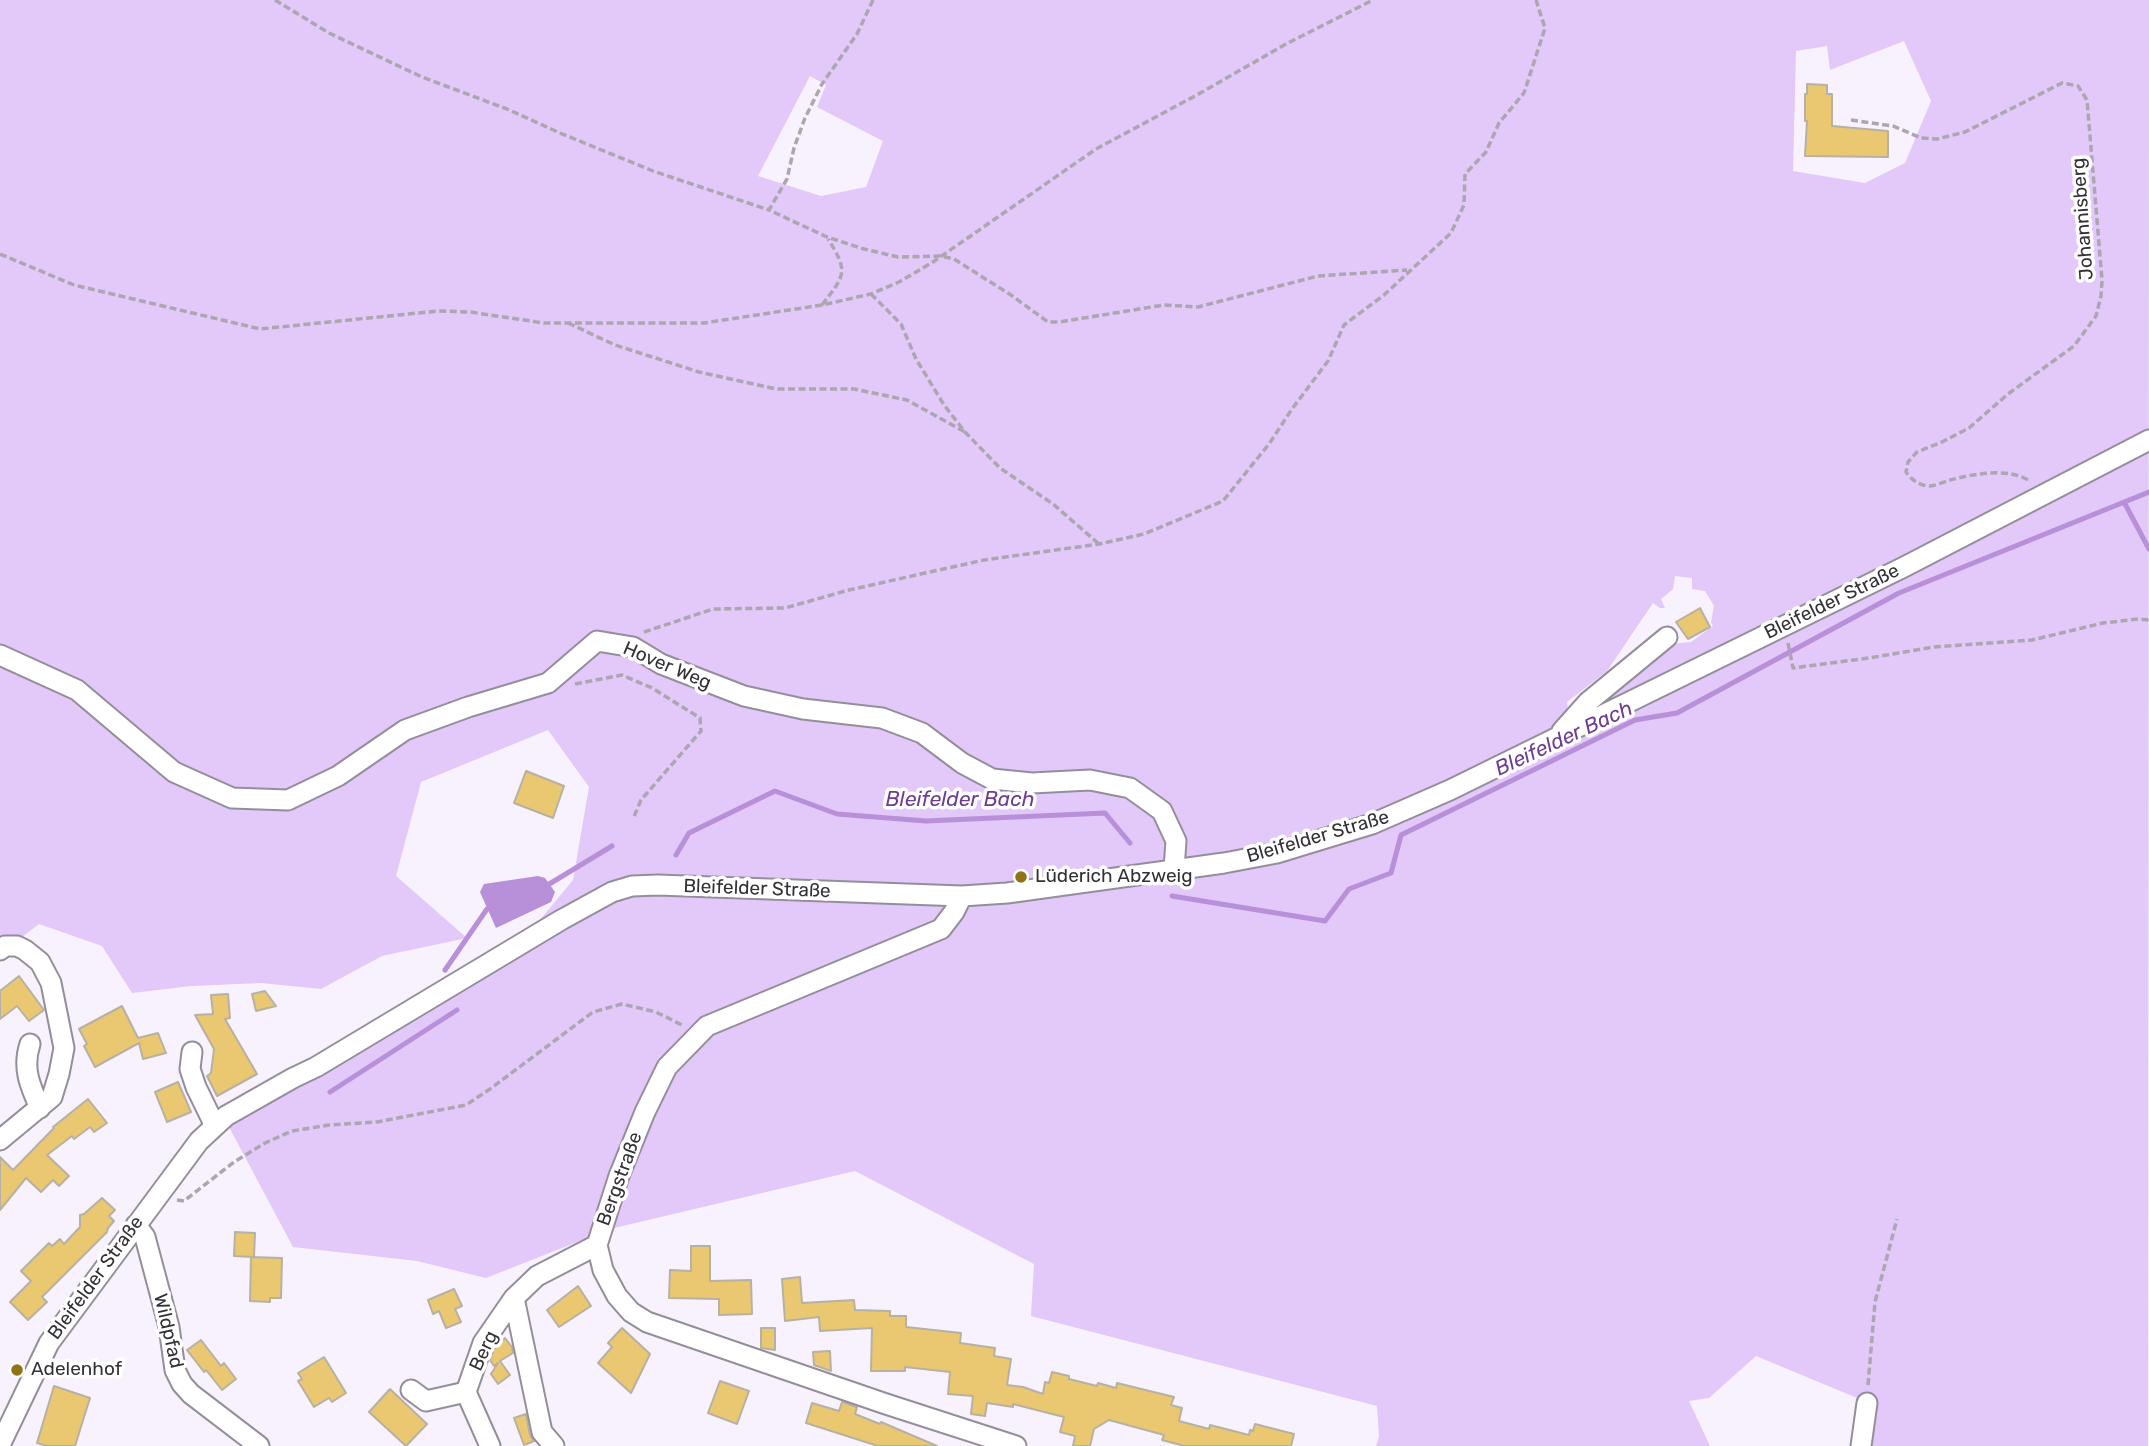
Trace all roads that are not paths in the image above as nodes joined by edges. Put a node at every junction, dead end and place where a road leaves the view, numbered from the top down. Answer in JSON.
{"nodes":[{"id":1,"x":2149,"y":440,"type":"edge"},
{"id":2,"x":1667,"y":637,"type":"dead end"},
{"id":3,"x":0,"y":655,"type":"edge"},
{"id":4,"x":1554,"y":739,"type":"junction"},
{"id":5,"x":1174,"y":869,"type":"junction"},
{"id":6,"x":962,"y":896,"type":"junction"},
{"id":7,"x":0,"y":950,"type":"edge"},
{"id":8,"x":30,"y":1044,"type":"dead end"},
{"id":9,"x":192,"y":1052,"type":"dead end"},
{"id":10,"x":40,"y":1108,"type":"junction"},
{"id":11,"x":215,"y":1126,"type":"junction"},
{"id":12,"x":0,"y":1140,"type":"edge"},
{"id":13,"x":136,"y":1225,"type":"junction"},
{"id":14,"x":597,"y":1245,"type":"junction"},
{"id":15,"x":514,"y":1298,"type":"junction"},
{"id":16,"x":411,"y":1390,"type":"dead end"},
{"id":17,"x":466,"y":1392,"type":"junction"},
{"id":18,"x":1867,"y":1403,"type":"road end"},
{"id":19,"x":1,"y":1438,"type":"edge"},
{"id":20,"x":259,"y":1446,"type":"edge"},
{"id":21,"x":490,"y":1446,"type":"edge"},
{"id":22,"x":554,"y":1446,"type":"edge"},
{"id":23,"x":1016,"y":1446,"type":"edge"},
{"id":24,"x":1861,"y":1446,"type":"edge"}],
"edges":[{"from":1,"to":4,"type":"street","name":"Bleifelder Straße"},
{"from":2,"to":4,"type":"street"},
{"from":3,"to":5,"type":"street","name":"Hover Weg"},
{"from":4,"to":5,"type":"street","name":"Bleifelder Straße"},
{"from":5,"to":6,"type":"street","name":"Bleifelder Straße"},
{"from":6,"to":11,"type":"street","name":"Bleifelder Straße"},
{"from":6,"to":14,"type":"street","name":"Bergstraße"},
{"from":7,"to":10,"type":"street"},
{"from":8,"to":10,"type":"street"},
{"from":9,"to":11,"type":"street"},
{"from":10,"to":12,"type":"street"},
{"from":11,"to":13,"type":"street","name":"Bleifelder Straße"},
{"from":13,"to":19,"type":"street","name":"Bleifelder Straße"},
{"from":13,"to":20,"type":"street","name":"Wildpfad"},
{"from":14,"to":15,"type":"street","name":"Berg"},
{"from":14,"to":23,"type":"street","name":"Bergstraße"},
{"from":15,"to":17,"type":"street","name":"Berg"},
{"from":15,"to":22,"type":"street","name":"Berg"},
{"from":16,"to":17,"type":"street"},
{"from":17,"to":21,"type":"street","name":"Berg"},
{"from":18,"to":24,"type":"street"}]}
